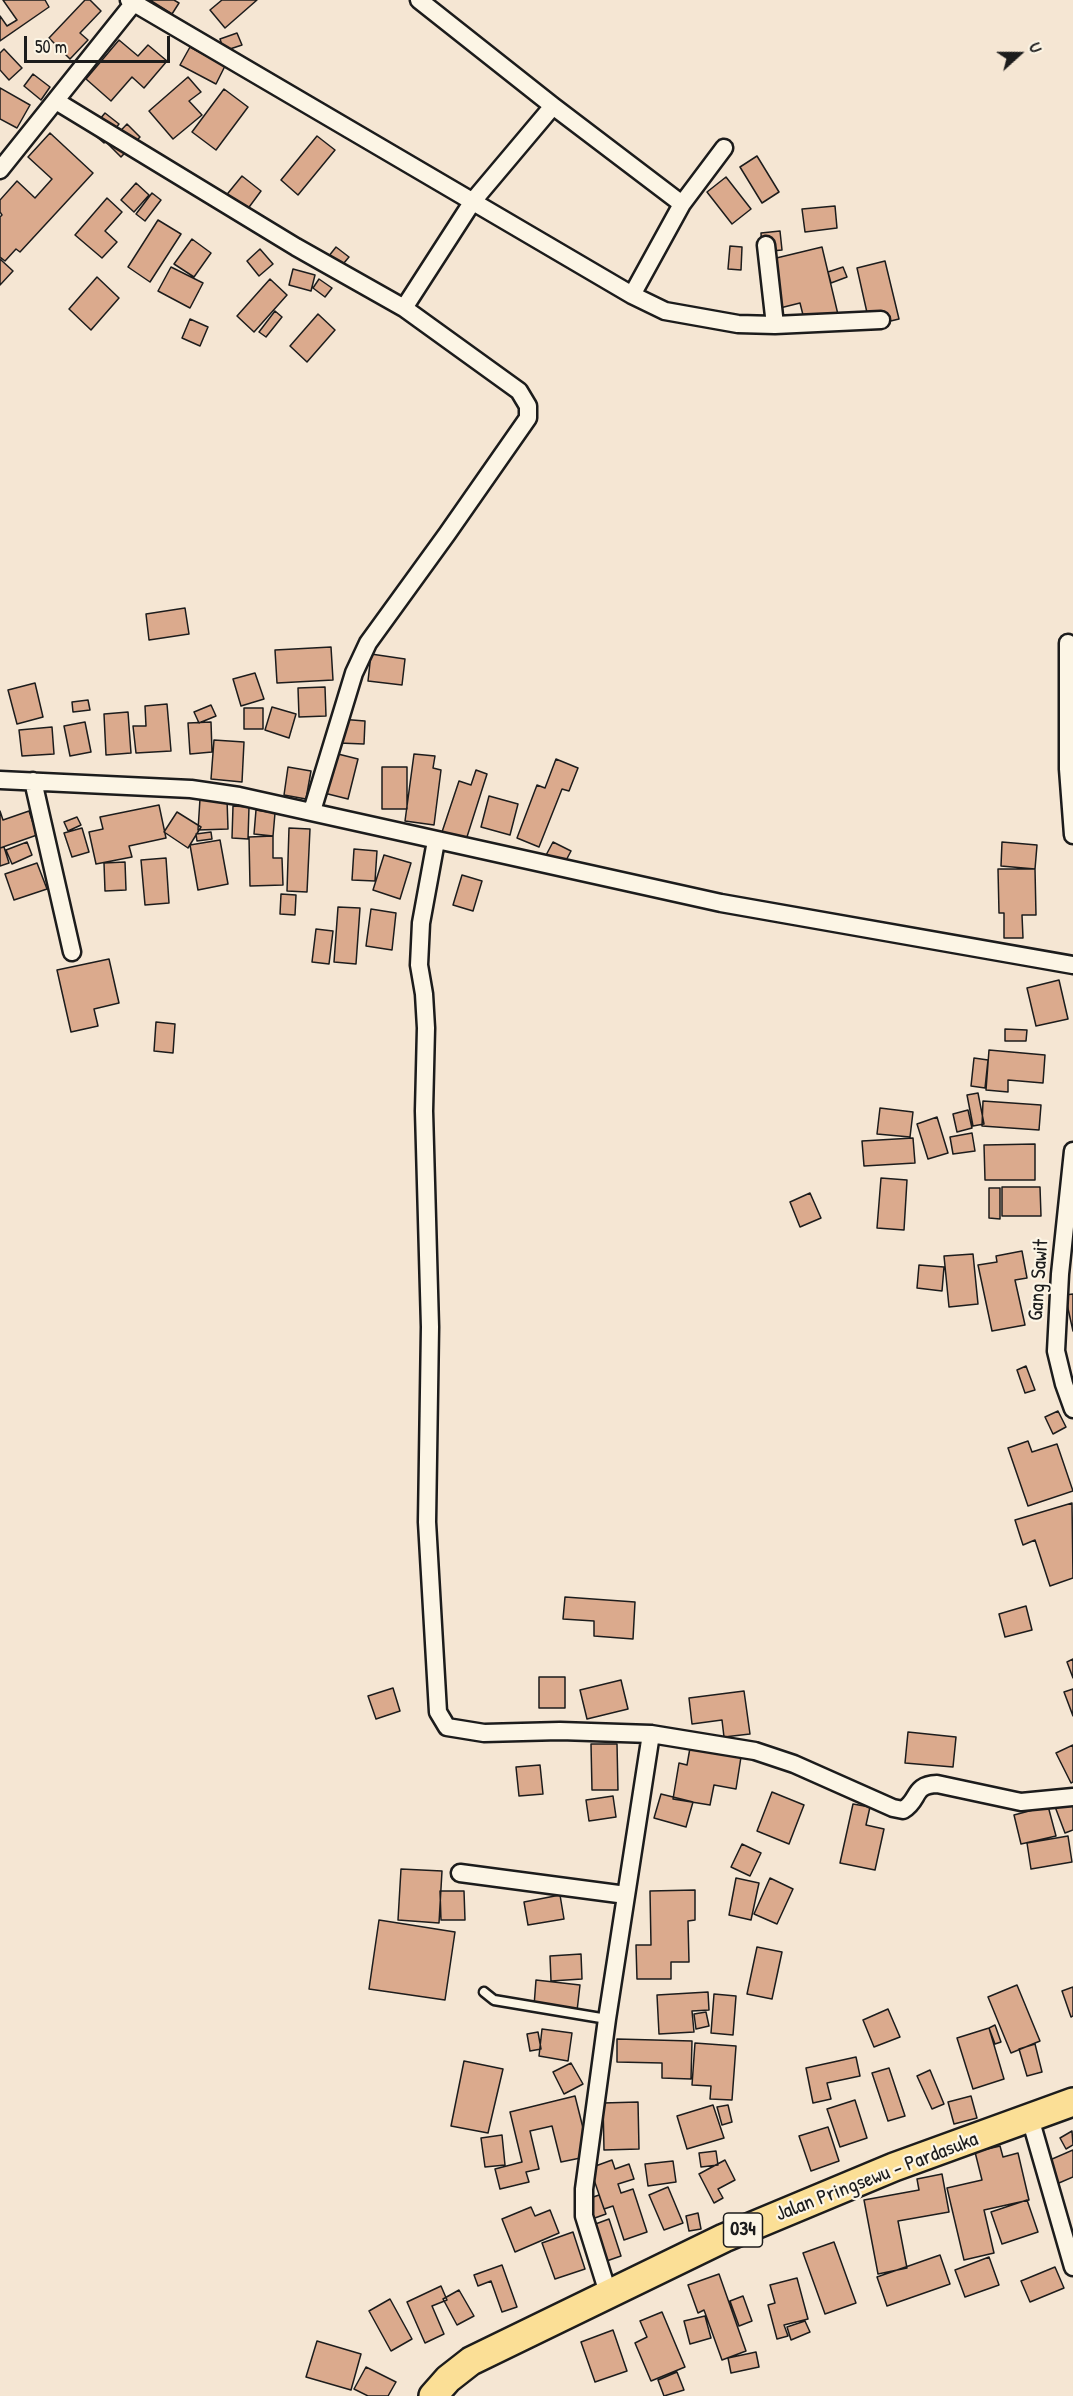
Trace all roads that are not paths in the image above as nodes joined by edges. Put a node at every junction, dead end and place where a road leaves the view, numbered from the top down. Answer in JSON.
{"nodes":[{"id":1,"x":419,"y":0,"type":"edge"},
{"id":2,"x":133,"y":1,"type":"edge"},
{"id":3,"x":56,"y":101,"type":"junction"},
{"id":4,"x":553,"y":106,"type":"junction"},
{"id":5,"x":724,"y":148,"type":"dead end"},
{"id":6,"x":0,"y":171,"type":"edge"},
{"id":7,"x":473,"y":201,"type":"junction"},
{"id":8,"x":682,"y":204,"type":"junction"},
{"id":9,"x":766,"y":244,"type":"dead end"},
{"id":10,"x":632,"y":295,"type":"junction"},
{"id":11,"x":404,"y":308,"type":"junction"},
{"id":12,"x":880,"y":320,"type":"dead end"},
{"id":13,"x":775,"y":325,"type":"junction"},
{"id":14,"x":1068,"y":643,"type":"dead end"},
{"id":15,"x":0,"y":780,"type":"edge"},
{"id":16,"x":33,"y":781,"type":"junction"},
{"id":17,"x":312,"y":812,"type":"junction"},
{"id":18,"x":1073,"y":835,"type":"edge"},
{"id":19,"x":436,"y":841,"type":"junction"},
{"id":20,"x":72,"y":952,"type":"dead end"},
{"id":21,"x":1073,"y":965,"type":"edge"},
{"id":22,"x":1073,"y":1151,"type":"edge"},
{"id":23,"x":1073,"y":1410,"type":"edge"},
{"id":24,"x":651,"y":1734,"type":"junction"},
{"id":25,"x":1073,"y":1797,"type":"edge"},
{"id":26,"x":460,"y":1873,"type":"dead end"},
{"id":27,"x":626,"y":1895,"type":"junction"},
{"id":28,"x":484,"y":1992,"type":"dead end"},
{"id":29,"x":607,"y":2019,"type":"junction"},
{"id":30,"x":1073,"y":2102,"type":"edge"},
{"id":31,"x":1030,"y":2118,"type":"junction"},
{"id":32,"x":1073,"y":2267,"type":"edge"},
{"id":33,"x":608,"y":2293,"type":"junction"},
{"id":34,"x":433,"y":2396,"type":"edge"}],
"edges":[{"from":1,"to":4,"type":"street"},
{"from":2,"to":3,"type":"street"},
{"from":2,"to":7,"type":"street"},
{"from":3,"to":6,"type":"street"},
{"from":3,"to":11,"type":"street"},
{"from":4,"to":7,"type":"street"},
{"from":4,"to":8,"type":"street"},
{"from":5,"to":8,"type":"street"},
{"from":7,"to":10,"type":"street"},
{"from":7,"to":11,"type":"street"},
{"from":8,"to":10,"type":"street"},
{"from":9,"to":13,"type":"street"},
{"from":10,"to":13,"type":"street"},
{"from":11,"to":17,"type":"street"},
{"from":12,"to":13,"type":"street"},
{"from":14,"to":18,"type":"street"},
{"from":15,"to":16,"type":"street"},
{"from":16,"to":17,"type":"street"},
{"from":16,"to":20,"type":"street"},
{"from":17,"to":19,"type":"street"},
{"from":19,"to":21,"type":"street"},
{"from":19,"to":24,"type":"street"},
{"from":22,"to":23,"type":"street","name":"Gang Sawit"},
{"from":24,"to":25,"type":"street"},
{"from":24,"to":27,"type":"street"},
{"from":26,"to":27,"type":"street"},
{"from":27,"to":29,"type":"street"},
{"from":28,"to":29,"type":"lane"},
{"from":29,"to":33,"type":"street"},
{"from":30,"to":31,"type":"main road","name":"Jalan Pringsewu - Pardasuka","number":"034"},
{"from":31,"to":32,"type":"street"},
{"from":31,"to":33,"type":"main road","name":"Jalan Pringsewu - Pardasuka","number":"034"},
{"from":33,"to":34,"type":"main road","name":"Jalan Pringsewu - Pardasuka","number":"034"}]}
